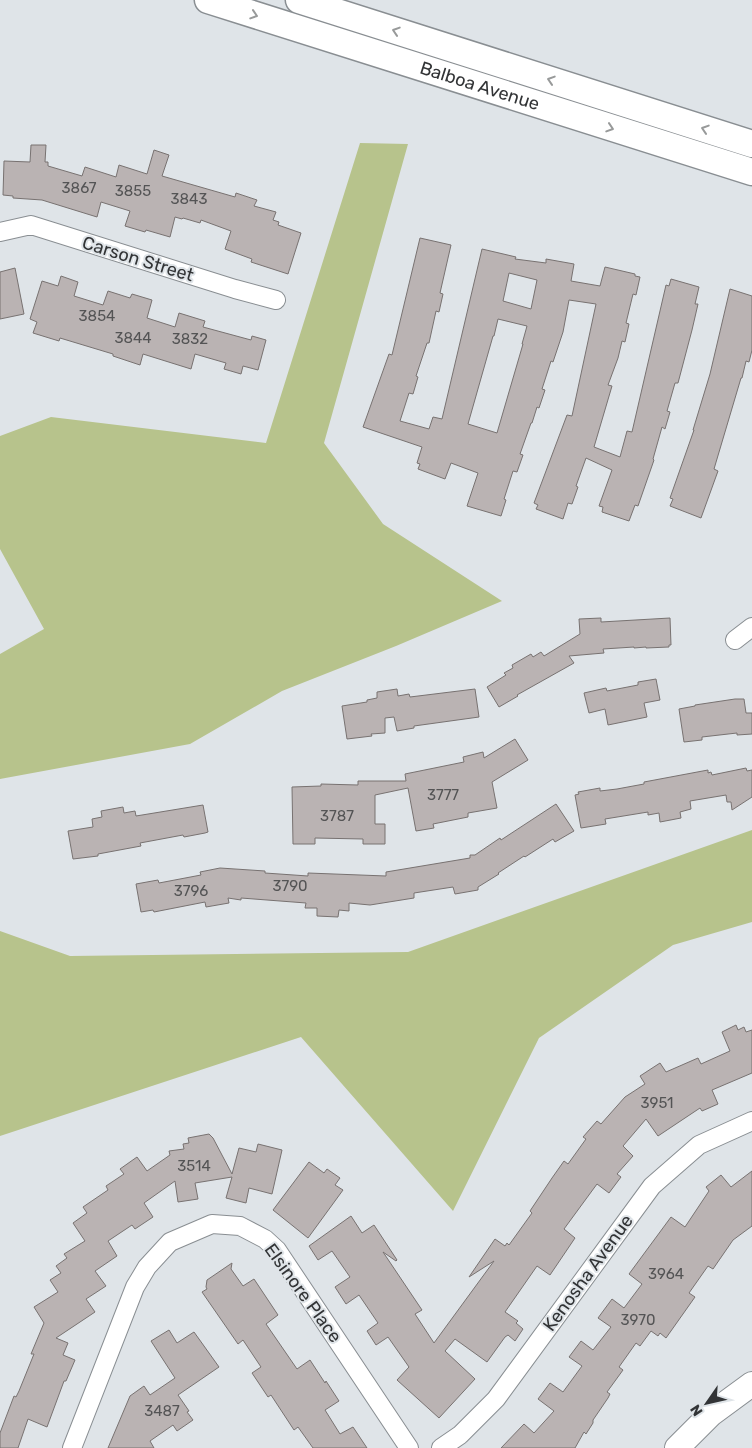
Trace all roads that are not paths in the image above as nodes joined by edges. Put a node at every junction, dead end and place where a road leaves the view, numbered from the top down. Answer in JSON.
{"nodes":[{"id":1,"x":208,"y":0,"type":"edge"},
{"id":2,"x":299,"y":0,"type":"edge"},
{"id":3,"x":752,"y":144,"type":"edge"},
{"id":4,"x":752,"y":172,"type":"edge"},
{"id":5,"x":0,"y":232,"type":"edge"},
{"id":6,"x":276,"y":300,"type":"dead end"},
{"id":7,"x":752,"y":627,"type":"edge"},
{"id":8,"x":735,"y":640,"type":"dead end"},
{"id":9,"x":752,"y":1121,"type":"edge"},
{"id":10,"x":752,"y":1384,"type":"edge"},
{"id":11,"x":72,"y":1448,"type":"edge"},
{"id":12,"x":409,"y":1448,"type":"edge"},
{"id":13,"x":441,"y":1448,"type":"edge"},
{"id":14,"x":677,"y":1448,"type":"edge"}],
"edges":[{"from":1,"to":4,"type":"main road","name":"Balboa Avenue","one_way":true},
{"from":3,"to":2,"type":"main road","name":"Balboa Avenue","one_way":true},
{"from":5,"to":6,"type":"street","name":"Carson Street"},
{"from":7,"to":8,"type":"street"},
{"from":9,"to":13,"type":"street","name":"Kenosha Avenue"},
{"from":10,"to":14,"type":"main road"},
{"from":11,"to":12,"type":"street","name":"Elsinore Place"}]}
